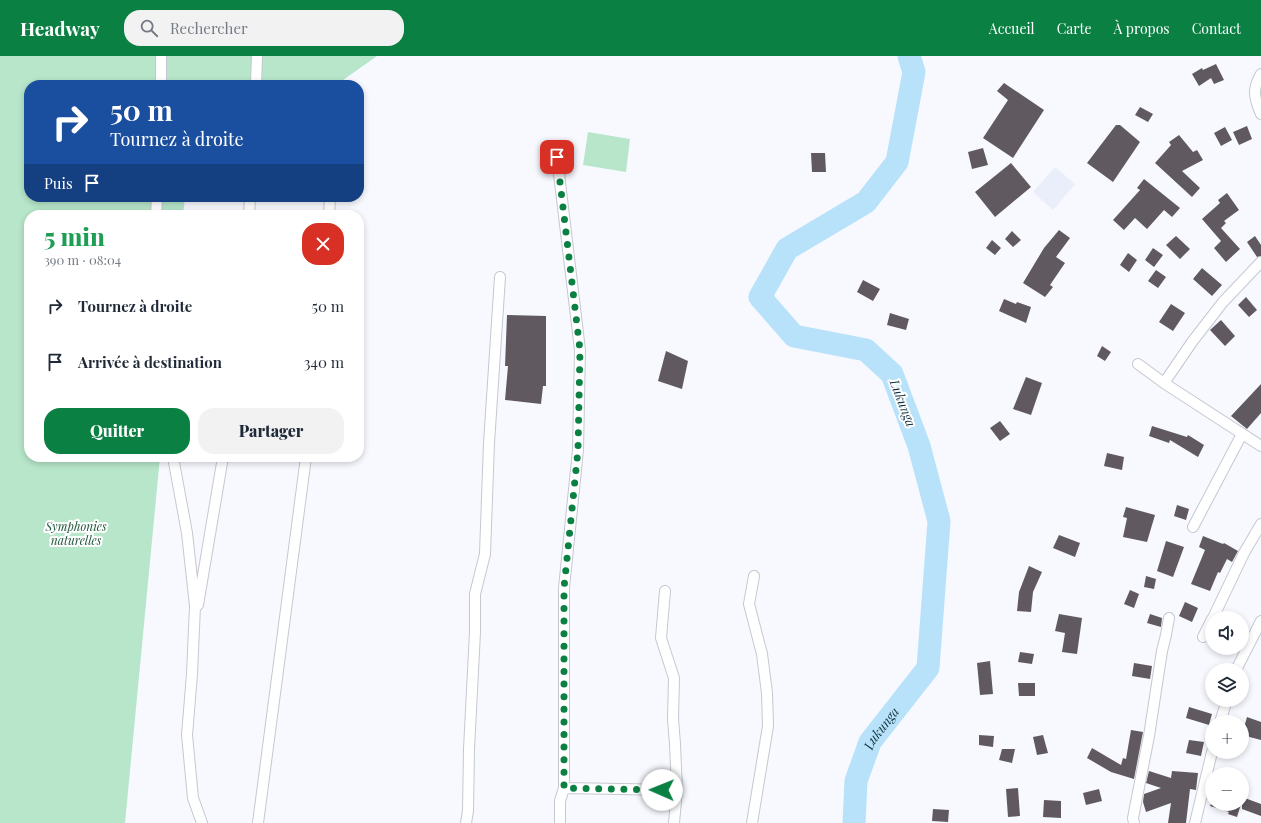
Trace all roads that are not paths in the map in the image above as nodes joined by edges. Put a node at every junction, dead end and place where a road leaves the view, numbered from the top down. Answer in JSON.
{"nodes":[{"id":1,"x":161,"y":56,"type":"edge"},
{"id":2,"x":258,"y":56,"type":"edge"},
{"id":3,"x":1261,"y":74,"type":"edge"},
{"id":4,"x":161,"y":80,"type":"edge"},
{"id":5,"x":256,"y":80,"type":"edge"},
{"id":6,"x":1261,"y":114,"type":"edge"},
{"id":7,"x":557,"y":157,"type":"dead end"},
{"id":8,"x":1261,"y":262,"type":"edge"},
{"id":9,"x":500,"y":277,"type":"dead end"},
{"id":10,"x":1138,"y":364,"type":"dead end"},
{"id":11,"x":1164,"y":383,"type":"junction"},
{"id":12,"x":1242,"y":434,"type":"junction"},
{"id":13,"x":1259,"y":441,"type":"edge"},
{"id":14,"x":173,"y":462,"type":"edge"},
{"id":15,"x":222,"y":462,"type":"edge"},
{"id":16,"x":305,"y":462,"type":"edge"},
{"id":17,"x":1261,"y":524,"type":"edge"},
{"id":18,"x":1193,"y":527,"type":"dead end"},
{"id":19,"x":754,"y":576,"type":"dead end"},
{"id":20,"x":666,"y":591,"type":"dead end"},
{"id":21,"x":1216,"y":611,"type":"edge"},
{"id":22,"x":1169,"y":618,"type":"dead end"},
{"id":23,"x":1261,"y":622,"type":"edge"},
{"id":24,"x":194,"y":632,"type":"junction"},
{"id":25,"x":1240,"y":663,"type":"edge"},
{"id":26,"x":1210,"y":759,"type":"edge"},
{"id":27,"x":564,"y":788,"type":"junction"},
{"id":28,"x":677,"y":790,"type":"junction"},
{"id":29,"x":202,"y":823,"type":"edge"},
{"id":30,"x":258,"y":823,"type":"edge"},
{"id":31,"x":466,"y":823,"type":"edge"},
{"id":32,"x":560,"y":823,"type":"edge"},
{"id":33,"x":674,"y":823,"type":"edge"},
{"id":34,"x":752,"y":823,"type":"edge"},
{"id":35,"x":1134,"y":823,"type":"edge"},
{"id":36,"x":1195,"y":823,"type":"edge"}],
"edges":[{"from":1,"to":4,"type":"street"},
{"from":2,"to":5,"type":"street"},
{"from":3,"to":6,"type":"street"},
{"from":7,"to":27,"type":"street"},
{"from":8,"to":11,"type":"street"},
{"from":9,"to":31,"type":"street"},
{"from":10,"to":11,"type":"street"},
{"from":11,"to":12,"type":"street"},
{"from":12,"to":13,"type":"street"},
{"from":12,"to":18,"type":"street"},
{"from":14,"to":24,"type":"street"},
{"from":15,"to":24,"type":"street"},
{"from":16,"to":30,"type":"street"},
{"from":17,"to":21,"type":"street"},
{"from":19,"to":34,"type":"street"},
{"from":20,"to":28,"type":"street"},
{"from":22,"to":35,"type":"street"},
{"from":23,"to":25,"type":"street"},
{"from":24,"to":29,"type":"street"},
{"from":26,"to":36,"type":"street"},
{"from":27,"to":28,"type":"street"},
{"from":27,"to":32,"type":"street"},
{"from":28,"to":33,"type":"street"}]}
